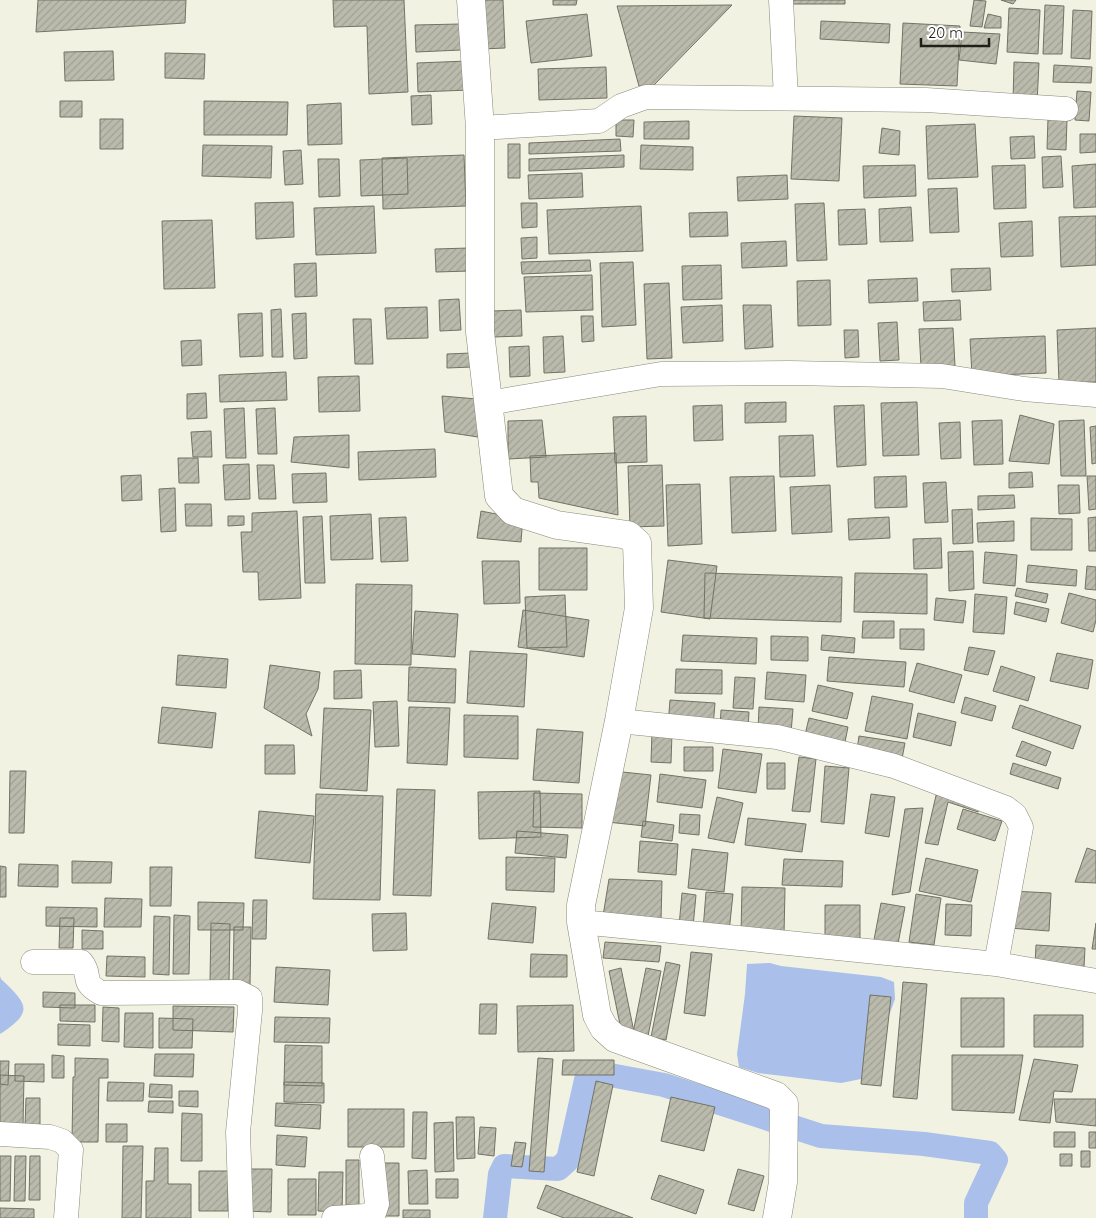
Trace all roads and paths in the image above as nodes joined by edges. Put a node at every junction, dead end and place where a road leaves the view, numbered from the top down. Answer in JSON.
{"nodes":[{"id":1,"x":471,"y":0,"type":"edge"},
{"id":2,"x":781,"y":0,"type":"edge"},
{"id":3,"x":786,"y":98,"type":"junction"},
{"id":4,"x":1066,"y":109,"type":"dead end"},
{"id":5,"x":480,"y":128,"type":"junction"},
{"id":6,"x":1096,"y":395,"type":"edge"},
{"id":7,"x":488,"y":403,"type":"junction"},
{"id":8,"x":619,"y":721,"type":"junction"},
{"id":9,"x":581,"y":922,"type":"junction"},
{"id":10,"x":33,"y":962,"type":"dead end"},
{"id":11,"x":996,"y":964,"type":"junction"},
{"id":12,"x":1096,"y":981,"type":"edge"},
{"id":13,"x":0,"y":1134,"type":"edge"},
{"id":14,"x":372,"y":1156,"type":"dead end"},
{"id":15,"x":66,"y":1218,"type":"edge"},
{"id":16,"x":241,"y":1218,"type":"edge"},
{"id":17,"x":334,"y":1218,"type":"edge"},
{"id":18,"x":776,"y":1218,"type":"edge"}],
"edges":[{"from":1,"to":5,"type":"street"},
{"from":2,"to":3,"type":"street"},
{"from":3,"to":4,"type":"street"},
{"from":3,"to":5,"type":"street"},
{"from":5,"to":7,"type":"street"},
{"from":6,"to":7,"type":"street"},
{"from":7,"to":8,"type":"street"},
{"from":8,"to":9,"type":"street"},
{"from":8,"to":11,"type":"street"},
{"from":9,"to":11,"type":"street"},
{"from":9,"to":18,"type":"street"},
{"from":10,"to":16,"type":"street"},
{"from":11,"to":12,"type":"street"},
{"from":13,"to":15,"type":"street"},
{"from":14,"to":17,"type":"street"}]}
